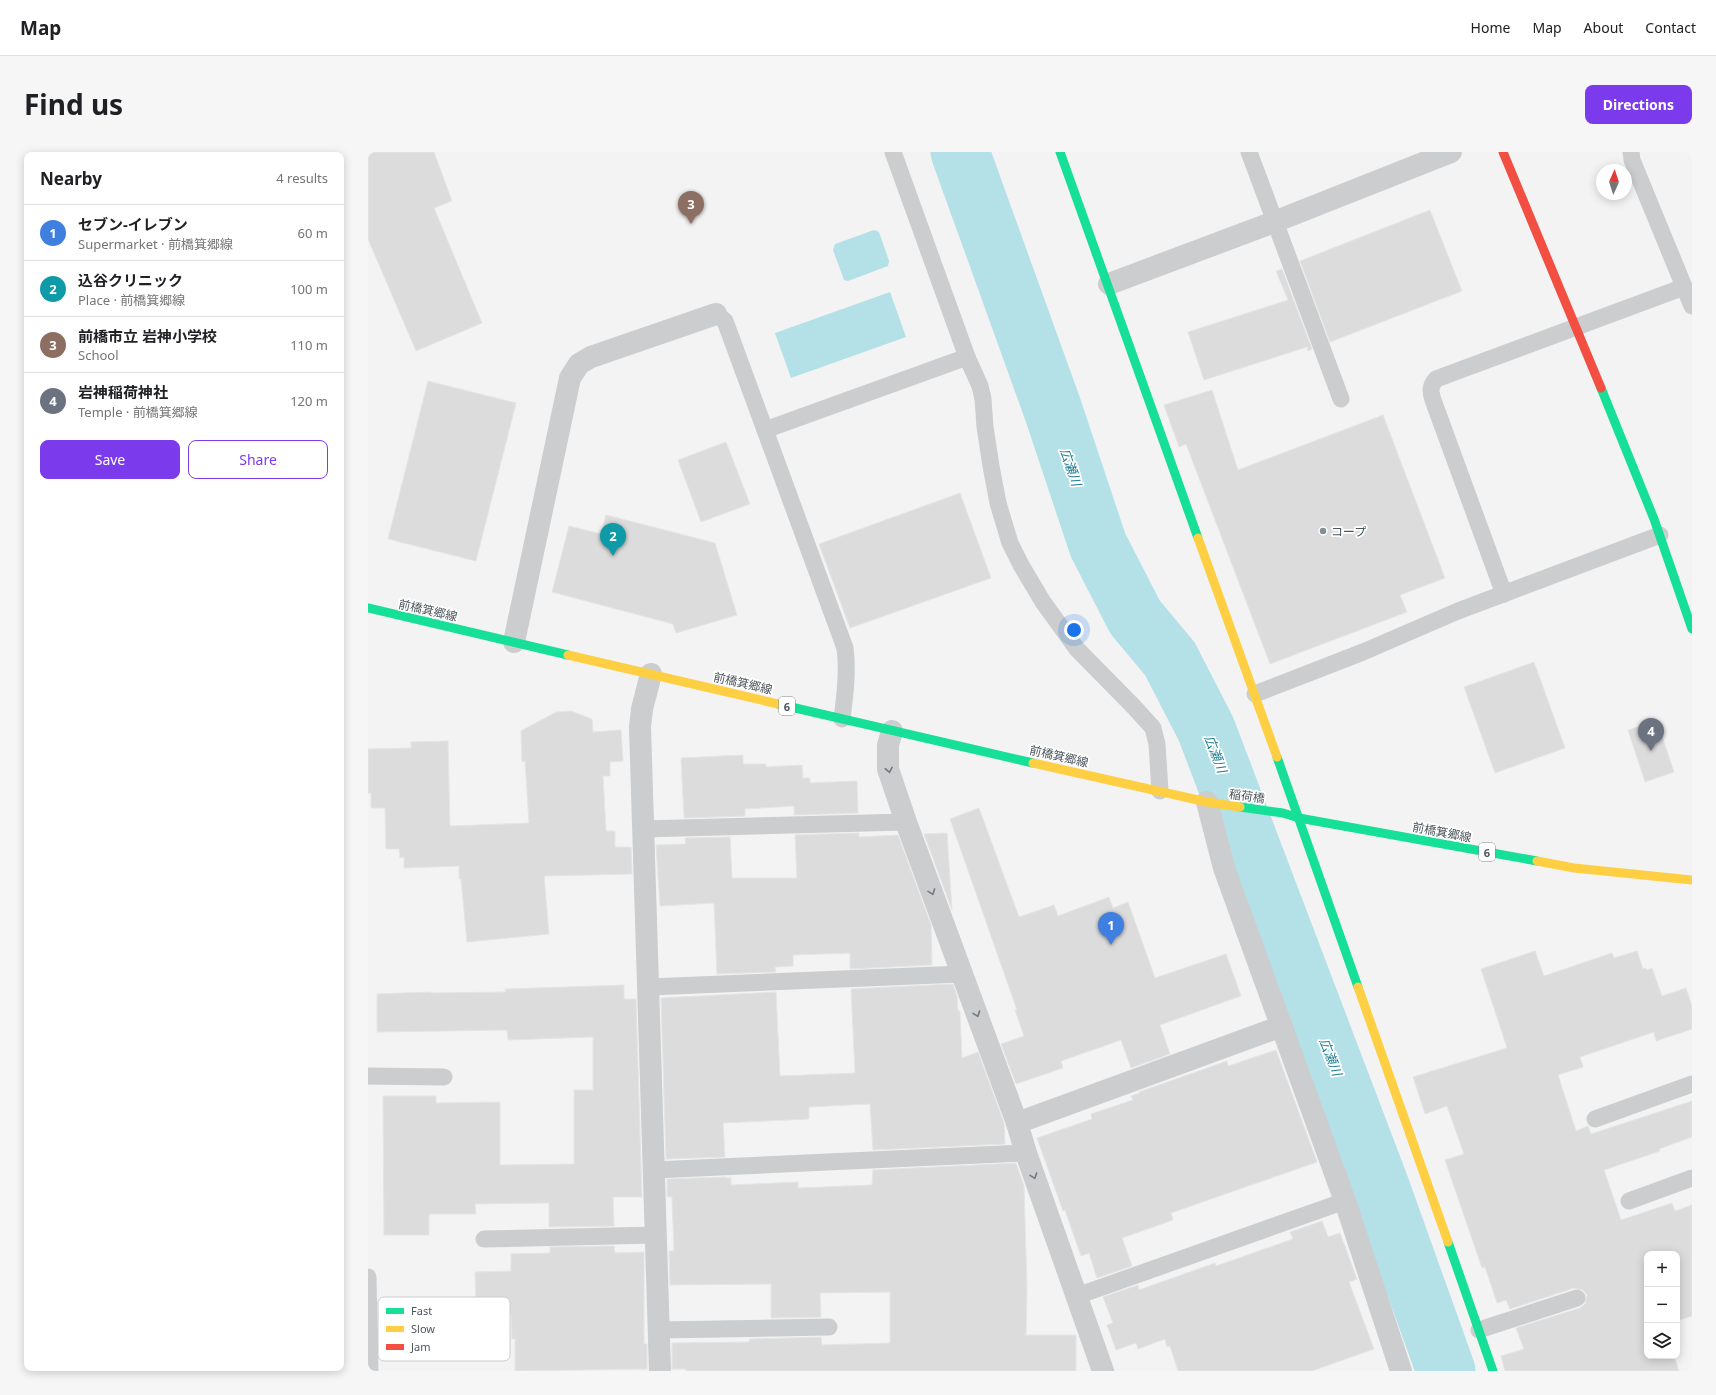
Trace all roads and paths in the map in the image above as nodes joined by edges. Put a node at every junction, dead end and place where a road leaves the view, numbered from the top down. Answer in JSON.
{"nodes":[{"id":1,"x":893,"y":152,"type":"edge"},
{"id":2,"x":1060,"y":152,"type":"edge"},
{"id":3,"x":1249,"y":152,"type":"edge"},
{"id":4,"x":1451,"y":152,"type":"edge"},
{"id":5,"x":1503,"y":152,"type":"edge"},
{"id":6,"x":1631,"y":152,"type":"edge"},
{"id":7,"x":1274,"y":222,"type":"junction"},
{"id":8,"x":1109,"y":284,"type":"junction"},
{"id":9,"x":1684,"y":287,"type":"junction"},
{"id":10,"x":1692,"y":306,"type":"edge"},
{"id":11,"x":716,"y":314,"type":"joint"},
{"id":12,"x":1576,"y":326,"type":"junction"},
{"id":13,"x":967,"y":357,"type":"junction"},
{"id":14,"x":1341,"y":399,"type":"dead end"},
{"id":15,"x":765,"y":430,"type":"junction"},
{"id":16,"x":1660,"y":535,"type":"junction"},
{"id":17,"x":1504,"y":594,"type":"junction"},
{"id":18,"x":368,"y":608,"type":"edge"},
{"id":19,"x":1691,"y":622,"type":"edge"},
{"id":20,"x":514,"y":642,"type":"junction"},
{"id":21,"x":651,"y":674,"type":"junction"},
{"id":22,"x":1255,"y":694,"type":"junction"},
{"id":23,"x":842,"y":719,"type":"junction"},
{"id":24,"x":892,"y":731,"type":"junction"},
{"id":25,"x":1160,"y":791,"type":"junction"},
{"id":26,"x":1207,"y":802,"type":"junction"},
{"id":27,"x":1283,"y":813,"type":"joint"},
{"id":28,"x":1299,"y":818,"type":"junction"},
{"id":29,"x":906,"y":822,"type":"junction"},
{"id":30,"x":643,"y":829,"type":"junction"},
{"id":31,"x":1692,"y":880,"type":"edge"},
{"id":32,"x":962,"y":974,"type":"junction"},
{"id":33,"x":649,"y":987,"type":"junction"},
{"id":34,"x":1282,"y":1026,"type":"junction"},
{"id":35,"x":368,"y":1076,"type":"edge"},
{"id":36,"x":444,"y":1077,"type":"dead end"},
{"id":37,"x":1692,"y":1084,"type":"edge"},
{"id":38,"x":1595,"y":1120,"type":"dead end"},
{"id":39,"x":1016,"y":1123,"type":"junction"},
{"id":40,"x":1026,"y":1153,"type":"junction"},
{"id":41,"x":654,"y":1170,"type":"junction"},
{"id":42,"x":1692,"y":1178,"type":"edge"},
{"id":43,"x":1345,"y":1201,"type":"junction"},
{"id":44,"x":1629,"y":1201,"type":"dead end"},
{"id":45,"x":655,"y":1235,"type":"junction"},
{"id":46,"x":484,"y":1239,"type":"dead end"},
{"id":47,"x":368,"y":1277,"type":"edge"},
{"id":48,"x":1077,"y":1296,"type":"junction"},
{"id":49,"x":1576,"y":1298,"type":"dead end"},
{"id":50,"x":829,"y":1327,"type":"dead end"},
{"id":51,"x":659,"y":1330,"type":"junction"},
{"id":52,"x":1479,"y":1330,"type":"junction"},
{"id":53,"x":370,"y":1371,"type":"edge"},
{"id":54,"x":660,"y":1371,"type":"edge"},
{"id":55,"x":1103,"y":1371,"type":"edge"},
{"id":56,"x":1401,"y":1371,"type":"edge"},
{"id":57,"x":1493,"y":1371,"type":"edge"}],
"edges":[{"from":1,"to":13,"type":"lane"},
{"from":2,"to":8,"type":"street"},
{"from":3,"to":7,"type":"lane"},
{"from":4,"to":7,"type":"street"},
{"from":5,"to":12,"type":"street"},
{"from":6,"to":9,"type":"lane"},
{"from":7,"to":8,"type":"street"},
{"from":7,"to":14,"type":"lane"},
{"from":8,"to":22,"type":"street"},
{"from":9,"to":10,"type":"lane"},
{"from":9,"to":12,"type":"lane"},
{"from":11,"to":15,"type":"lane"},
{"from":11,"to":20,"type":"street"},
{"from":12,"to":16,"type":"street"},
{"from":12,"to":17,"type":"lane"},
{"from":13,"to":15,"type":"lane"},
{"from":13,"to":25,"type":"lane"},
{"from":15,"to":23,"type":"lane"},
{"from":16,"to":17,"type":"lane"},
{"from":16,"to":19,"type":"street"},
{"from":17,"to":22,"type":"lane"},
{"from":18,"to":20,"type":"street","name":"前橋箕郷線","number":"6"},
{"from":20,"to":21,"type":"street","name":"前橋箕郷線","number":"6"},
{"from":21,"to":23,"type":"street","name":"前橋箕郷線","number":"6"},
{"from":21,"to":30,"type":"street"},
{"from":22,"to":28,"type":"street"},
{"from":23,"to":24,"type":"street","name":"前橋箕郷線","number":"6"},
{"from":24,"to":25,"type":"street","name":"前橋箕郷線","number":"6"},
{"from":24,"to":29,"type":"street","one_way":true},
{"from":25,"to":26,"type":"street","name":"前橋箕郷線","number":"6"},
{"from":26,"to":27,"type":"street","name":"稲荷橋","number":"6"},
{"from":26,"to":34,"type":"street"},
{"from":27,"to":28,"type":"street","name":"前橋箕郷線","number":"6"},
{"from":28,"to":31,"type":"street","name":"前橋箕郷線","number":"6"},
{"from":28,"to":52,"type":"street"},
{"from":29,"to":30,"type":"lane"},
{"from":29,"to":32,"type":"street","one_way":true},
{"from":30,"to":33,"type":"street"},
{"from":32,"to":33,"type":"lane"},
{"from":32,"to":39,"type":"street","one_way":true},
{"from":33,"to":41,"type":"street"},
{"from":34,"to":39,"type":"street"},
{"from":34,"to":43,"type":"street"},
{"from":35,"to":36,"type":"lane"},
{"from":37,"to":38,"type":"lane"},
{"from":39,"to":40,"type":"street"},
{"from":40,"to":41,"type":"lane"},
{"from":40,"to":48,"type":"street","one_way":true},
{"from":41,"to":45,"type":"street"},
{"from":42,"to":44,"type":"lane"},
{"from":43,"to":48,"type":"lane"},
{"from":43,"to":56,"type":"street"},
{"from":45,"to":46,"type":"lane"},
{"from":45,"to":51,"type":"street"},
{"from":47,"to":53,"type":"lane"},
{"from":48,"to":55,"type":"street"},
{"from":49,"to":52,"type":"lane"},
{"from":50,"to":51,"type":"lane"},
{"from":51,"to":54,"type":"street"},
{"from":52,"to":57,"type":"street"}]}
